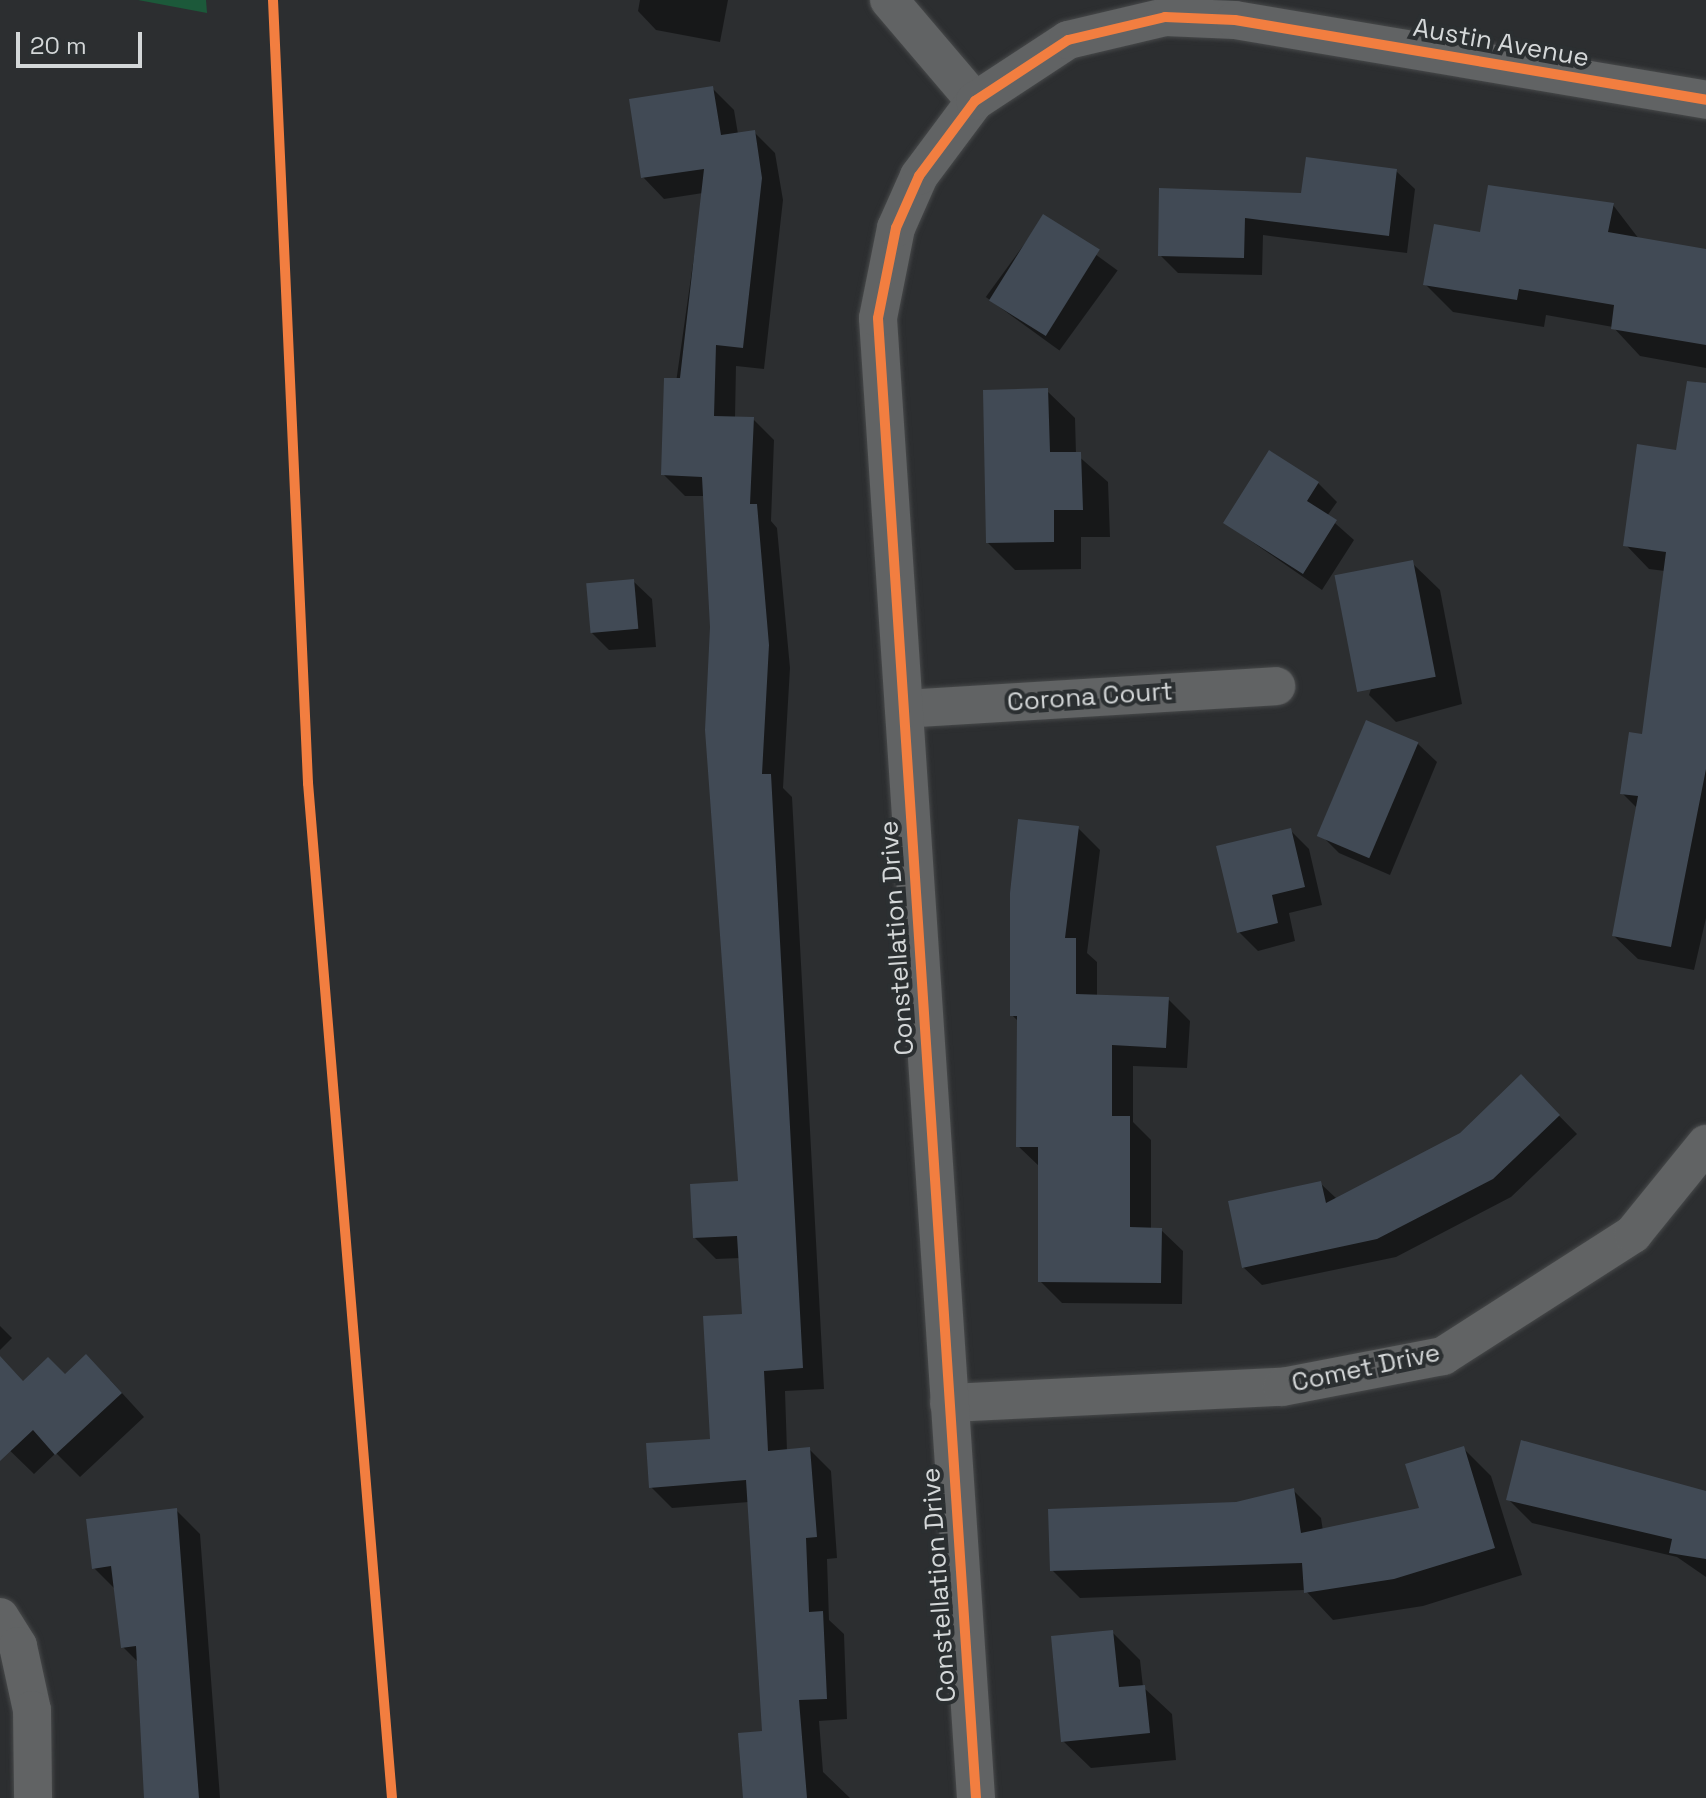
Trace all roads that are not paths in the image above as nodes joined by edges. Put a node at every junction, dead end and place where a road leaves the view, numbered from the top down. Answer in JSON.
{"nodes":[{"id":1,"x":889,"y":0,"type":"edge"},
{"id":2,"x":1706,"y":100,"type":"edge"},
{"id":3,"x":975,"y":101,"type":"junction"},
{"id":4,"x":1276,"y":686,"type":"dead end"},
{"id":5,"x":904,"y":709,"type":"junction"},
{"id":6,"x":1706,"y":1144,"type":"edge"},
{"id":7,"x":949,"y":1403,"type":"junction"},
{"id":8,"x":0,"y":1617,"type":"edge"},
{"id":9,"x":33,"y":1798,"type":"edge"},
{"id":10,"x":976,"y":1798,"type":"edge"}],
"edges":[{"from":1,"to":3,"type":"street"},
{"from":2,"to":3,"type":"street","name":"Austin Avenue"},
{"from":3,"to":5,"type":"street","name":"Constellation Drive"},
{"from":4,"to":5,"type":"street","name":"Corona Court"},
{"from":5,"to":7,"type":"street","name":"Constellation Drive"},
{"from":6,"to":7,"type":"street","name":"Comet Drive"},
{"from":7,"to":10,"type":"street","name":"Constellation Drive"},
{"from":8,"to":9,"type":"street"}]}
